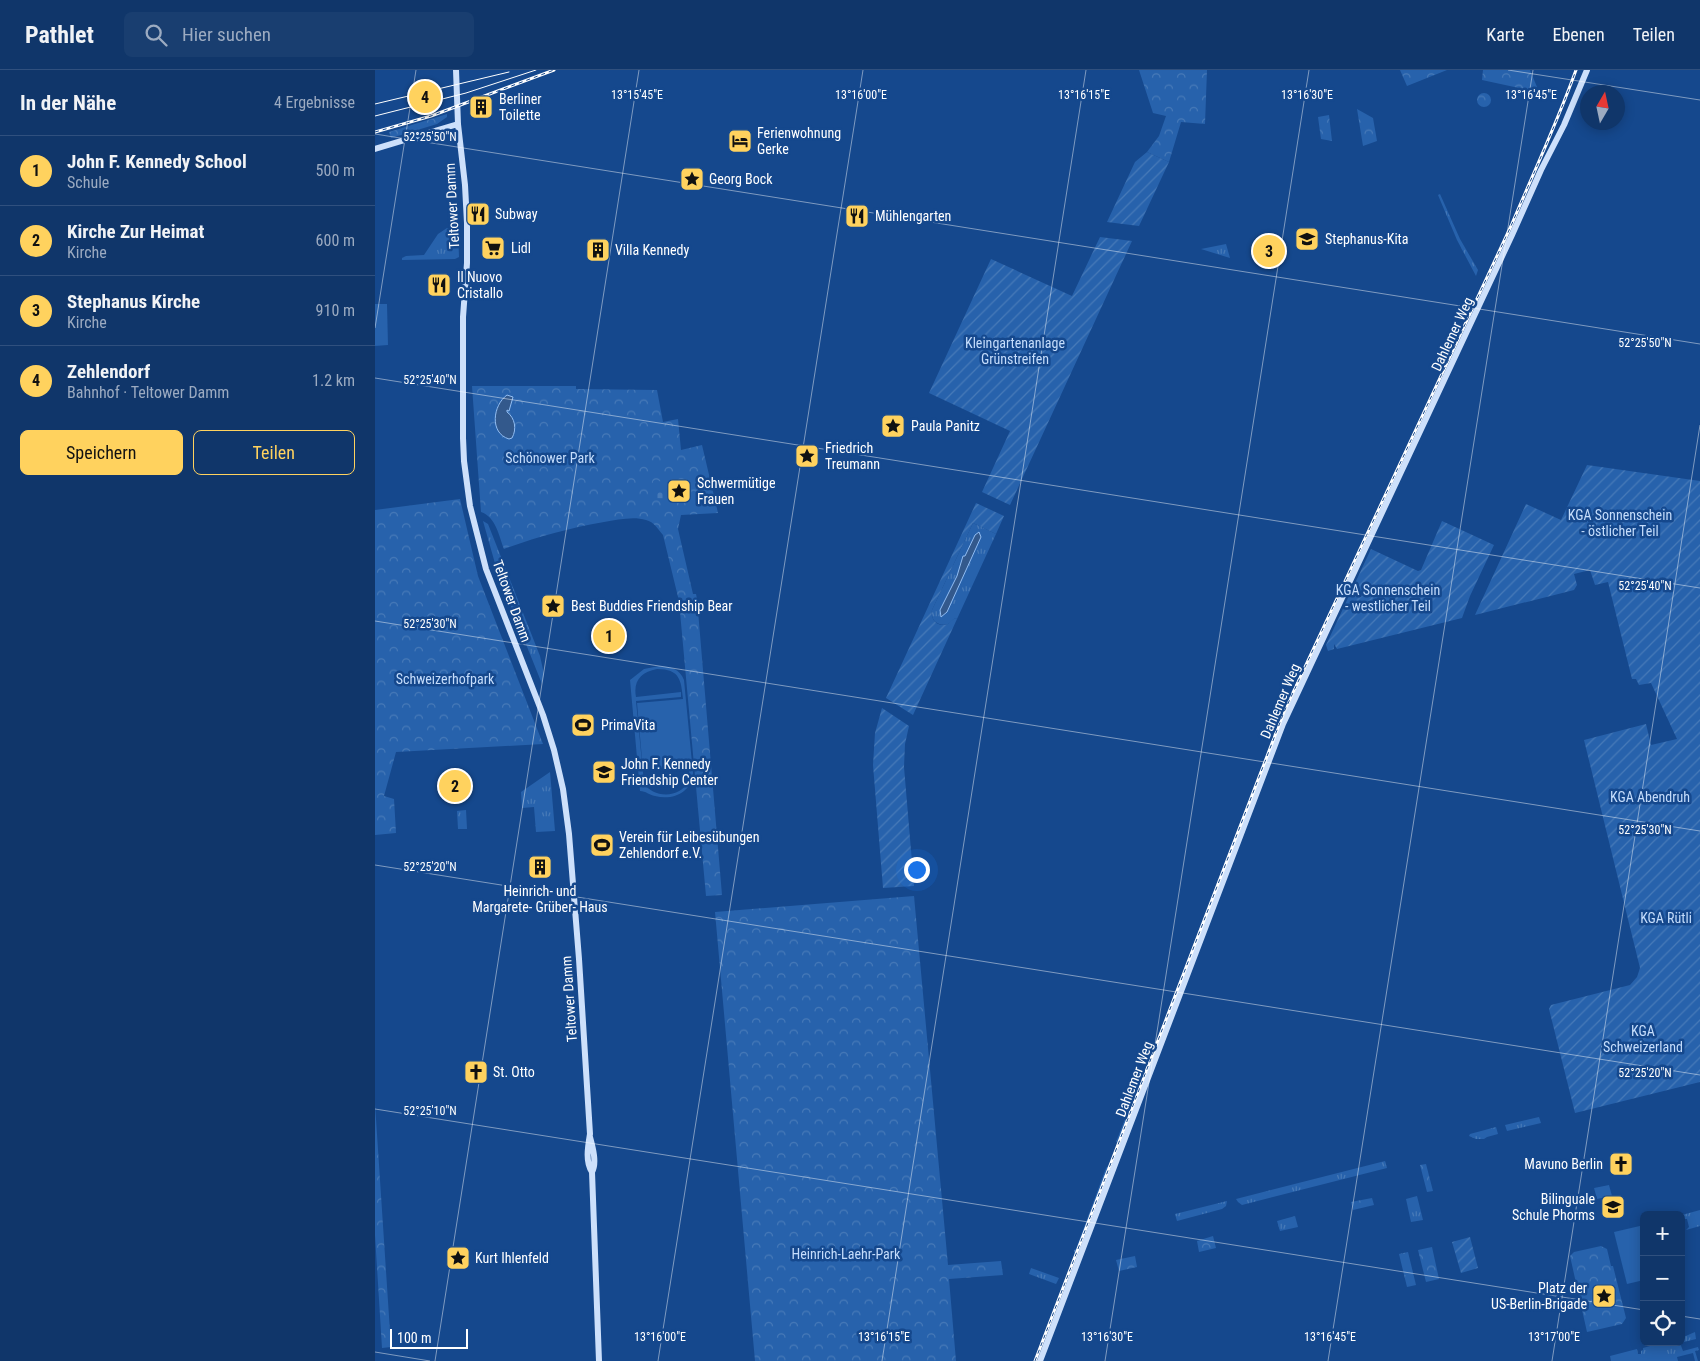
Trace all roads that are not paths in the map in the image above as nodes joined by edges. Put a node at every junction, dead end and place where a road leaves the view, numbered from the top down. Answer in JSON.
{"nodes":[{"id":1,"x":456,"y":70,"type":"edge"},
{"id":2,"x":1587,"y":70,"type":"edge"},
{"id":3,"x":458,"y":124,"type":"junction"},
{"id":4,"x":375,"y":149,"type":"edge"},
{"id":5,"x":599,"y":1361,"type":"edge"},
{"id":6,"x":1040,"y":1361,"type":"edge"}],
"edges":[{"from":1,"to":3,"type":"main road","name":"Teltower Damm"},
{"from":2,"to":6,"type":"main road","name":"Dahlemer Weg"},
{"from":3,"to":4,"type":"main road"},
{"from":3,"to":5,"type":"main road","name":"Teltower Damm"}]}
